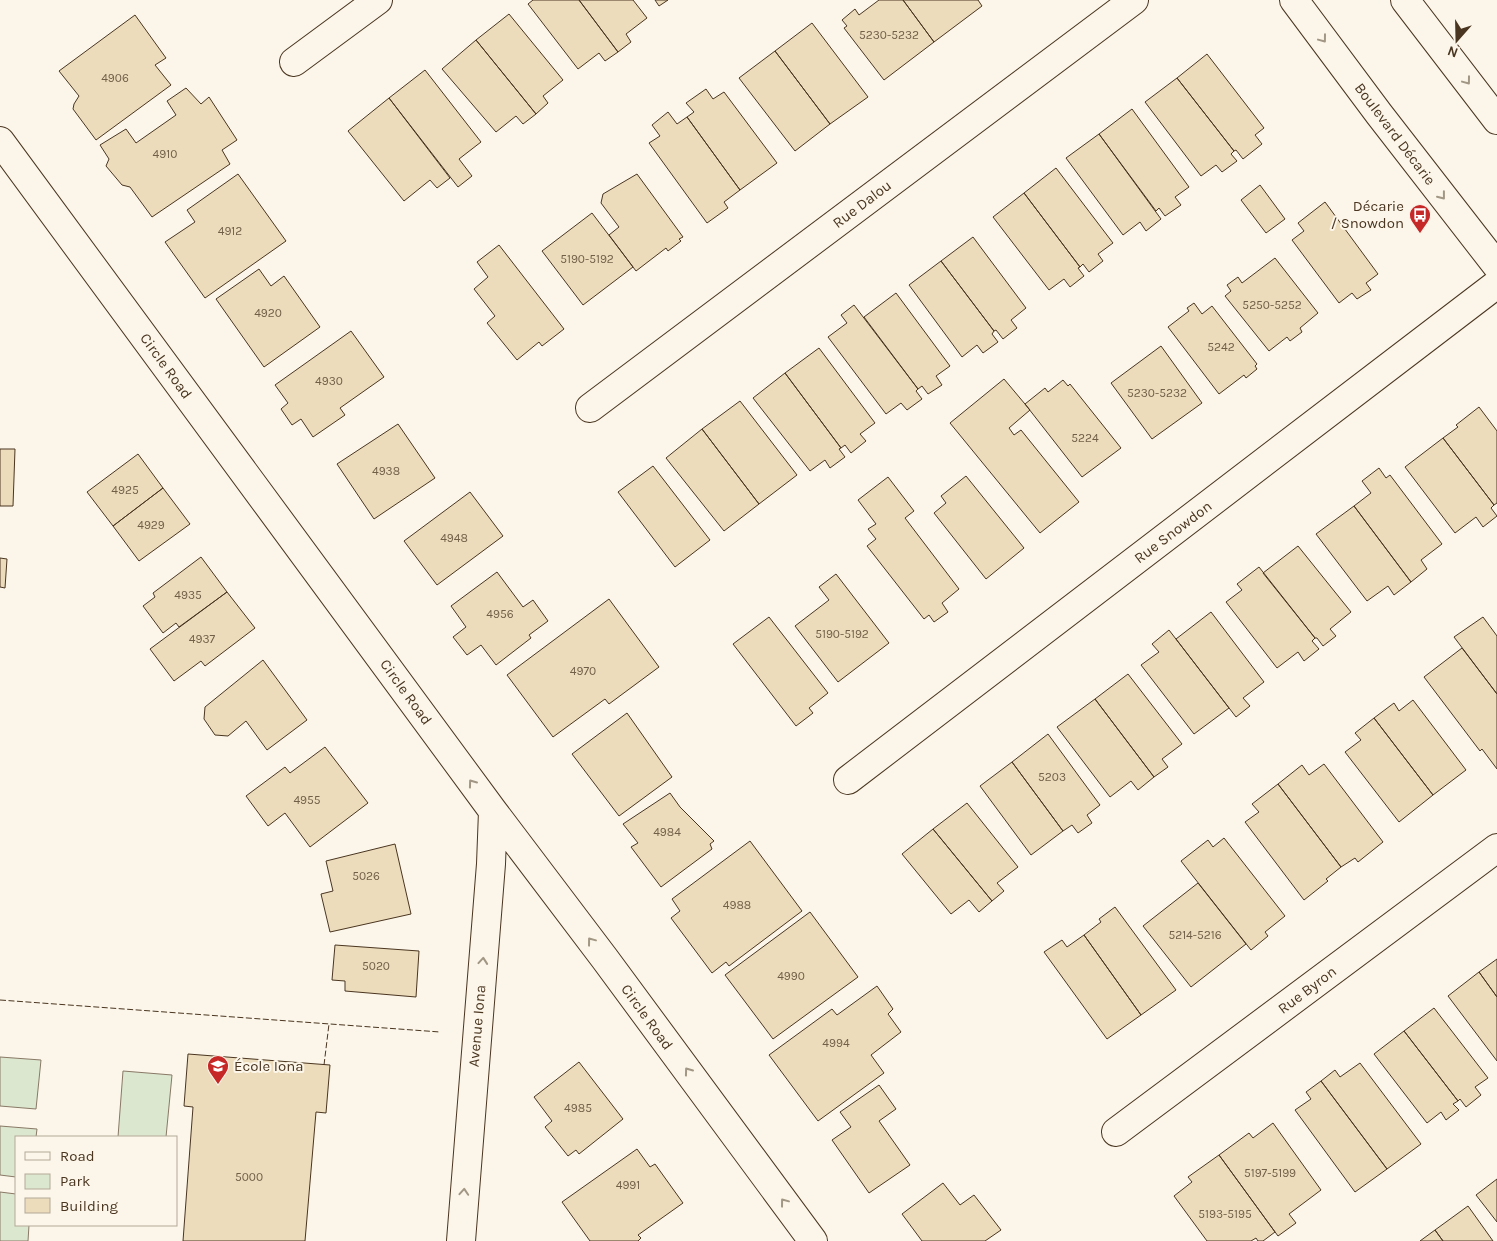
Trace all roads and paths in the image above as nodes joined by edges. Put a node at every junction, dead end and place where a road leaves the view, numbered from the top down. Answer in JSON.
{"nodes":[{"id":1,"x":378,"y":0,"type":"edge"},
{"id":2,"x":1134,"y":0,"type":"edge"},
{"id":3,"x":1294,"y":0,"type":"edge"},
{"id":4,"x":1405,"y":0,"type":"edge"},
{"id":5,"x":294,"y":62,"type":"dead end"},
{"id":6,"x":1497,"y":120,"type":"edge"},
{"id":7,"x":0,"y":141,"type":"edge"},
{"id":8,"x":1497,"y":266,"type":"edge"},
{"id":9,"x":1497,"y":284,"type":"edge"},
{"id":10,"x":590,"y":408,"type":"dead end"},
{"id":11,"x":848,"y":780,"type":"dead end"},
{"id":12,"x":493,"y":811,"type":"junction"},
{"id":13,"x":1497,"y":848,"type":"edge"},
{"id":14,"x":1116,"y":1132,"type":"dead end"},
{"id":15,"x":461,"y":1241,"type":"edge"},
{"id":16,"x":813,"y":1241,"type":"edge"}],
"edges":[{"from":1,"to":5,"type":"main road"},
{"from":2,"to":10,"type":"main road","name":"Rue Dalou"},
{"from":3,"to":8,"type":"main road","name":"Boulevard Décarie","one_way":true},
{"from":4,"to":6,"type":"main road","one_way":true},
{"from":12,"to":7,"type":"main road","name":"Circle Road","one_way":true},
{"from":9,"to":11,"type":"main road","name":"Rue Snowdon"},
{"from":15,"to":12,"type":"main road","name":"Avenue Iona","one_way":true},
{"from":16,"to":12,"type":"main road","name":"Circle Road","one_way":true},
{"from":13,"to":14,"type":"main road","name":"Rue Byron"}]}
